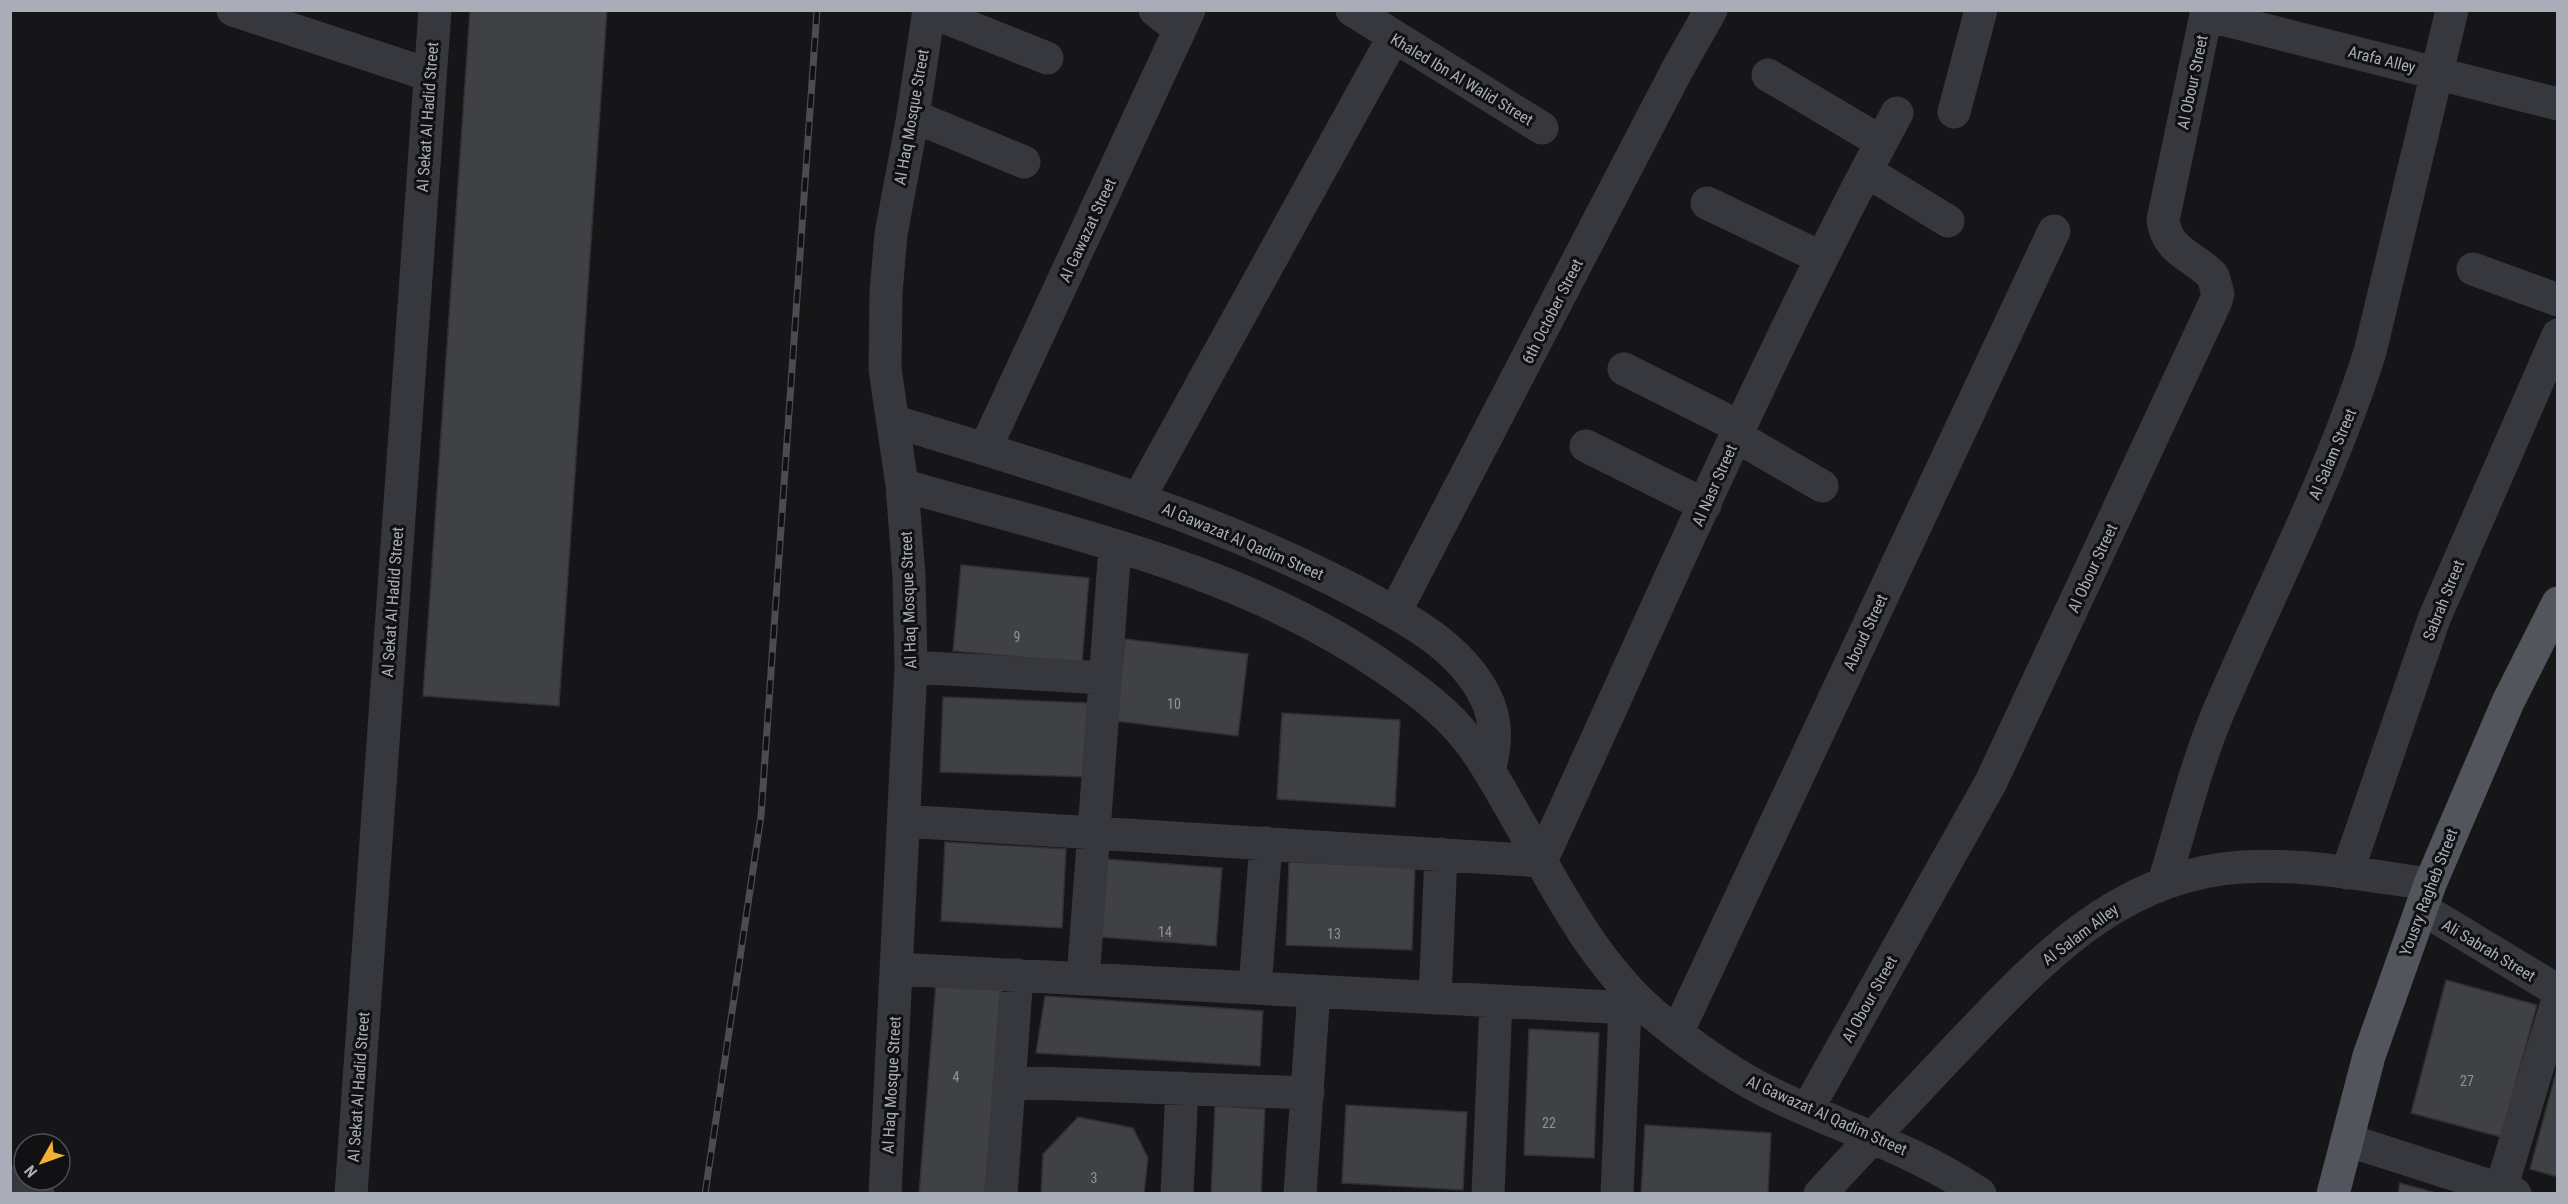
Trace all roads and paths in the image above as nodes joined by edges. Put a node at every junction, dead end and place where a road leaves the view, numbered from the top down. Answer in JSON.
{"nodes":[{"id":1,"x":232,"y":10,"type":"edge"},
{"id":2,"x":435,"y":10,"type":"edge"},
{"id":3,"x":1352,"y":10,"type":"edge"},
{"id":4,"x":1712,"y":10,"type":"edge"},
{"id":5,"x":1981,"y":10,"type":"edge"},
{"id":6,"x":2452,"y":10,"type":"edge"},
{"id":7,"x":929,"y":11,"type":"edge"},
{"id":8,"x":2206,"y":13,"type":"edge"},
{"id":9,"x":1174,"y":17,"type":"edge"},
{"id":10,"x":1393,"y":38,"type":"junction"},
{"id":11,"x":1047,"y":58,"type":"dead end"},
{"id":12,"x":2436,"y":73,"type":"junction"},
{"id":13,"x":430,"y":75,"type":"junction"},
{"id":14,"x":1768,"y":75,"type":"dead end"},
{"id":15,"x":2558,"y":104,"type":"edge"},
{"id":16,"x":1954,"y":112,"type":"dead end"},
{"id":17,"x":1896,"y":113,"type":"dead end"},
{"id":18,"x":913,"y":116,"type":"junction"},
{"id":19,"x":1542,"y":128,"type":"dead end"},
{"id":20,"x":1881,"y":142,"type":"junction"},
{"id":21,"x":1024,"y":162,"type":"dead end"},
{"id":22,"x":1866,"y":171,"type":"junction"},
{"id":23,"x":1707,"y":203,"type":"dead end"},
{"id":24,"x":1948,"y":221,"type":"dead end"},
{"id":25,"x":2054,"y":231,"type":"dead end"},
{"id":26,"x":1822,"y":258,"type":"junction"},
{"id":27,"x":2473,"y":269,"type":"dead end"},
{"id":28,"x":2558,"y":300,"type":"edge"},
{"id":29,"x":2558,"y":335,"type":"edge"},
{"id":30,"x":1624,"y":369,"type":"dead end"},
{"id":31,"x":893,"y":421,"type":"junction"},
{"id":32,"x":1738,"y":432,"type":"junction"},
{"id":33,"x":1586,"y":446,"type":"dead end"},
{"id":34,"x":985,"y":449,"type":"junction"},
{"id":35,"x":902,"y":485,"type":"junction"},
{"id":36,"x":1822,"y":486,"type":"dead end"},
{"id":37,"x":1139,"y":498,"type":"junction"},
{"id":38,"x":1705,"y":505,"type":"junction"},
{"id":39,"x":1115,"y":547,"type":"junction"},
{"id":40,"x":2558,"y":603,"type":"edge"},
{"id":41,"x":1395,"y":612,"type":"junction"},
{"id":42,"x":911,"y":667,"type":"junction"},
{"id":43,"x":1105,"y":678,"type":"junction"},
{"id":44,"x":1489,"y":771,"type":"junction"},
{"id":45,"x":904,"y":821,"type":"junction"},
{"id":46,"x":1094,"y":833,"type":"junction"},
{"id":47,"x":1266,"y":843,"type":"junction"},
{"id":48,"x":1441,"y":854,"type":"junction"},
{"id":49,"x":1541,"y":861,"type":"junction"},
{"id":50,"x":2347,"y":873,"type":"junction"},
{"id":51,"x":2164,"y":882,"type":"junction"},
{"id":52,"x":2425,"y":896,"type":"junction"},
{"id":53,"x":897,"y":969,"type":"junction"},
{"id":54,"x":1017,"y":975,"type":"junction"},
{"id":55,"x":1083,"y":979,"type":"junction"},
{"id":56,"x":1255,"y":988,"type":"junction"},
{"id":57,"x":1314,"y":991,"type":"junction"},
{"id":58,"x":2558,"y":991,"type":"edge"},
{"id":59,"x":1434,"y":998,"type":"junction"},
{"id":60,"x":2558,"y":999,"type":"edge"},
{"id":61,"x":1496,"y":1000,"type":"junction"},
{"id":62,"x":1636,"y":1008,"type":"junction"},
{"id":63,"x":1677,"y":1033,"type":"junction"},
{"id":64,"x":1009,"y":1082,"type":"junction"},
{"id":65,"x":1182,"y":1088,"type":"junction"},
{"id":66,"x":1308,"y":1093,"type":"junction"},
{"id":67,"x":1807,"y":1110,"type":"junction"},
{"id":68,"x":1873,"y":1137,"type":"junction"},
{"id":69,"x":2347,"y":1140,"type":"junction"},
{"id":70,"x":10,"y":1182,"type":"edge"},
{"id":71,"x":2508,"y":1191,"type":"edge"},
{"id":72,"x":38,"y":1194,"type":"edge"},
{"id":73,"x":351,"y":1194,"type":"edge"},
{"id":74,"x":885,"y":1194,"type":"edge"},
{"id":75,"x":1001,"y":1194,"type":"edge"},
{"id":76,"x":1177,"y":1194,"type":"edge"},
{"id":77,"x":1300,"y":1194,"type":"edge"},
{"id":78,"x":1488,"y":1194,"type":"edge"},
{"id":79,"x":1617,"y":1194,"type":"edge"},
{"id":80,"x":1820,"y":1194,"type":"edge"},
{"id":81,"x":1980,"y":1194,"type":"edge"},
{"id":82,"x":2332,"y":1194,"type":"edge"}],
"edges":[{"from":1,"to":13,"type":"street"},
{"from":2,"to":13,"type":"street","name":"Al Sekat Al Hadid Street"},
{"from":3,"to":10,"type":"street","name":"Khaled Ibn Al Walid Street"},
{"from":4,"to":41,"type":"street","name":"6th October Street"},
{"from":5,"to":16,"type":"street"},
{"from":6,"to":12,"type":"street","name":"Al Salam Street"},
{"from":7,"to":11,"type":"street"},
{"from":7,"to":18,"type":"street","name":"Al Haq Mosque Street"},
{"from":8,"to":12,"type":"street","name":"Arafa Alley"},
{"from":8,"to":67,"type":"street","name":"Al Obour Street"},
{"from":9,"to":34,"type":"street","name":"Al Gawazat Street"},
{"from":10,"to":19,"type":"street","name":"Khaled Ibn Al Walid Street"},
{"from":10,"to":37,"type":"street"},
{"from":12,"to":15,"type":"street","name":"Arafa Alley"},
{"from":12,"to":51,"type":"street","name":"Al Salam Street"},
{"from":13,"to":73,"type":"street","name":"Al Sekat Al Hadid Street"},
{"from":14,"to":20,"type":"street"},
{"from":17,"to":20,"type":"street","name":"Al Nasr Street"},
{"from":18,"to":21,"type":"street"},
{"from":18,"to":31,"type":"street","name":"Al Haq Mosque Street"},
{"from":20,"to":22,"type":"street","name":"Al Nasr Street"},
{"from":22,"to":24,"type":"street"},
{"from":22,"to":26,"type":"street","name":"Al Nasr Street"},
{"from":23,"to":26,"type":"street"},
{"from":25,"to":63,"type":"street","name":"Aboud Street"},
{"from":26,"to":32,"type":"street","name":"Al Nasr Street"},
{"from":27,"to":28,"type":"street"},
{"from":29,"to":50,"type":"street","name":"Sabrah Street"},
{"from":30,"to":32,"type":"street"},
{"from":31,"to":34,"type":"street","name":"Al Gawazat Al Qadim Street"},
{"from":31,"to":35,"type":"street","name":"Al Haq Mosque Street"},
{"from":32,"to":36,"type":"street"},
{"from":32,"to":38,"type":"street","name":"Al Nasr Street"},
{"from":33,"to":38,"type":"street"},
{"from":34,"to":37,"type":"street","name":"Al Gawazat Al Qadim Street"},
{"from":35,"to":39,"type":"street","name":"Al Gawazat Al Qadim Street"},
{"from":35,"to":42,"type":"street","name":"Al Haq Mosque Street"},
{"from":37,"to":41,"type":"street","name":"Al Gawazat Al Qadim Street"},
{"from":38,"to":49,"type":"street","name":"Al Nasr Street"},
{"from":39,"to":43,"type":"street"},
{"from":39,"to":44,"type":"street","name":"Al Gawazat Al Qadim Street"},
{"from":40,"to":52,"type":"main road","name":"Yousry Ragheb Street"},
{"from":41,"to":44,"type":"street","name":"Al Gawazat Al Qadim Street"},
{"from":42,"to":43,"type":"street"},
{"from":42,"to":45,"type":"street","name":"Al Haq Mosque Street"},
{"from":43,"to":46,"type":"street"},
{"from":44,"to":49,"type":"street","name":"Al Gawazat Al Qadim Street"},
{"from":45,"to":46,"type":"street"},
{"from":45,"to":53,"type":"street","name":"Al Haq Mosque Street"},
{"from":46,"to":47,"type":"street"},
{"from":46,"to":55,"type":"street"},
{"from":47,"to":48,"type":"street"},
{"from":47,"to":56,"type":"street"},
{"from":48,"to":49,"type":"street"},
{"from":48,"to":59,"type":"street"},
{"from":49,"to":62,"type":"street","name":"Al Gawazat Al Qadim Street"},
{"from":50,"to":51,"type":"street","name":"Al Salam Alley"},
{"from":50,"to":52,"type":"street","name":"Al Salam Alley"},
{"from":51,"to":68,"type":"street","name":"Al Salam Alley"},
{"from":52,"to":58,"type":"street","name":"Ali Sabrah Street"},
{"from":52,"to":69,"type":"main road","name":"Yousry Ragheb Street"},
{"from":53,"to":54,"type":"street"},
{"from":53,"to":74,"type":"street","name":"Al Haq Mosque Street"},
{"from":54,"to":55,"type":"street"},
{"from":54,"to":64,"type":"street"},
{"from":55,"to":56,"type":"street"},
{"from":56,"to":57,"type":"street"},
{"from":57,"to":59,"type":"street"},
{"from":57,"to":66,"type":"street"},
{"from":59,"to":61,"type":"street"},
{"from":60,"to":71,"type":"street"},
{"from":61,"to":62,"type":"street"},
{"from":61,"to":78,"type":"street"},
{"from":62,"to":63,"type":"street","name":"Al Gawazat Al Qadim Street"},
{"from":62,"to":79,"type":"street"},
{"from":63,"to":67,"type":"street","name":"Al Gawazat Al Qadim Street"},
{"from":64,"to":65,"type":"street"},
{"from":64,"to":75,"type":"street"},
{"from":65,"to":66,"type":"street"},
{"from":65,"to":76,"type":"street"},
{"from":66,"to":77,"type":"street"},
{"from":67,"to":68,"type":"street","name":"Al Gawazat Al Qadim Street"},
{"from":68,"to":80,"type":"street","name":"Al Salam Alley"},
{"from":68,"to":81,"type":"street","name":"Al Gawazat Al Qadim Street"},
{"from":69,"to":71,"type":"street"},
{"from":69,"to":82,"type":"main road","name":"Yousry Ragheb Street"},
{"from":70,"to":72,"type":"street"}]}
